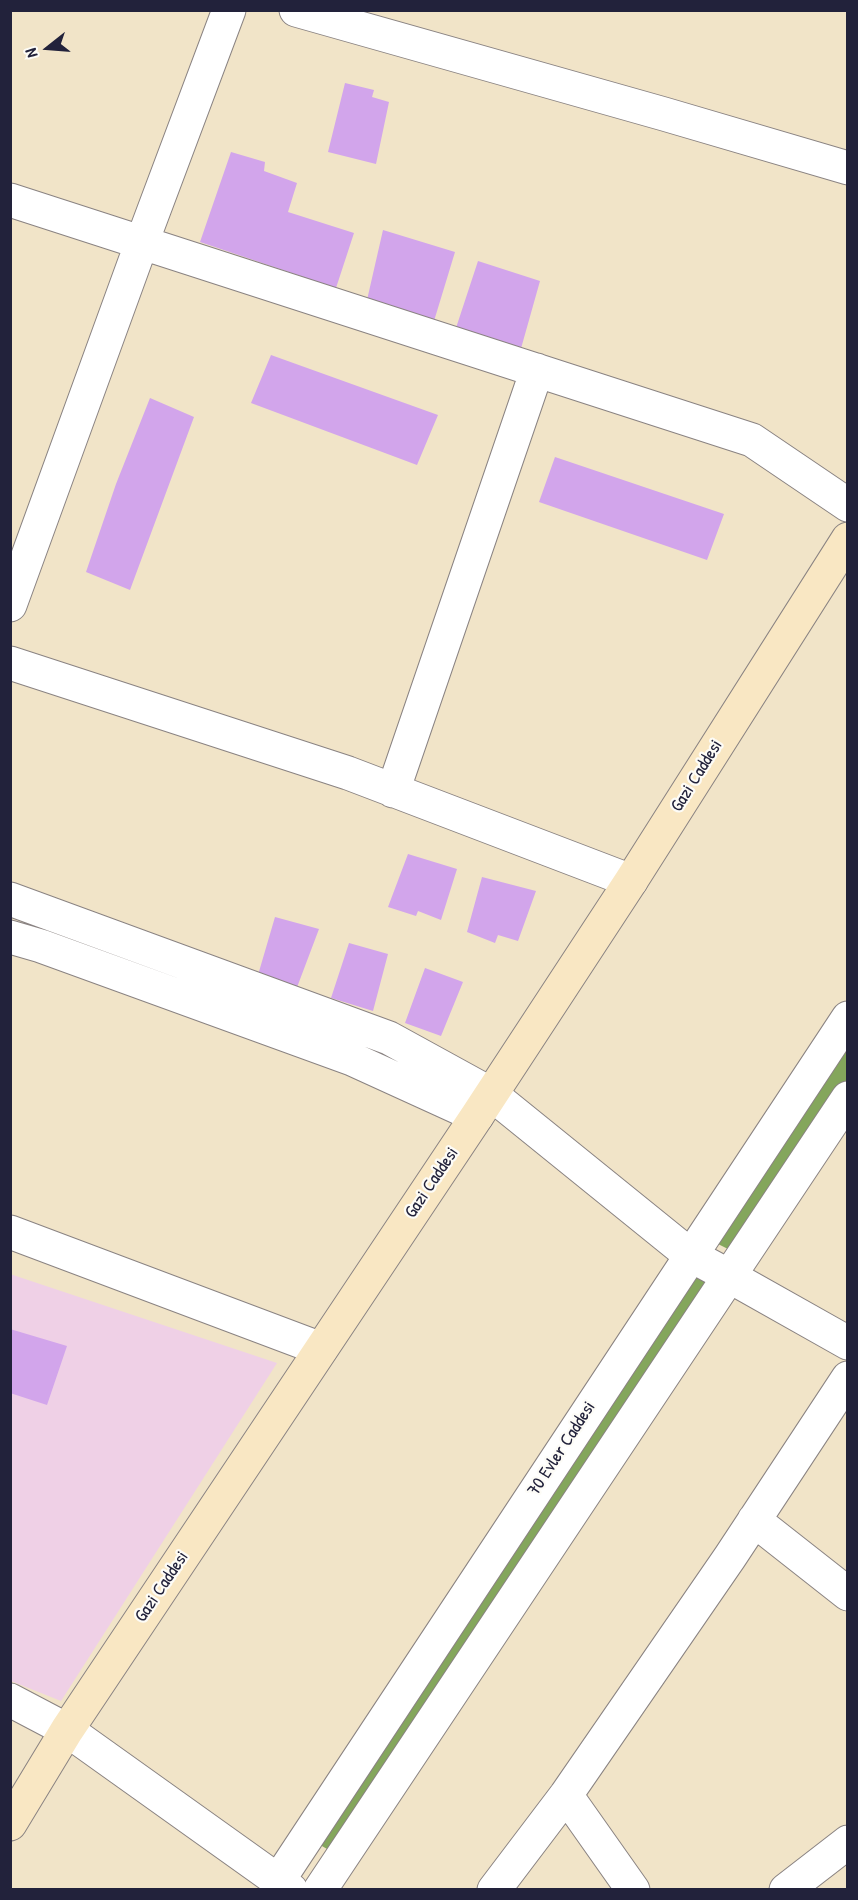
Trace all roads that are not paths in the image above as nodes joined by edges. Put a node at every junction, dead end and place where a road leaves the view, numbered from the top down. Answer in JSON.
{"nodes":[{"id":1,"x":229,"y":10,"type":"edge"},
{"id":2,"x":296,"y":10,"type":"edge"},
{"id":3,"x":848,"y":168,"type":"edge"},
{"id":4,"x":10,"y":200,"type":"edge"},
{"id":5,"x":142,"y":242,"type":"junction"},
{"id":6,"x":537,"y":370,"type":"junction"},
{"id":7,"x":848,"y":505,"type":"edge"},
{"id":8,"x":848,"y":538,"type":"edge"},
{"id":9,"x":10,"y":605,"type":"edge"},
{"id":10,"x":10,"y":663,"type":"edge"},
{"id":11,"x":393,"y":791,"type":"junction"},
{"id":12,"x":631,"y":881,"type":"junction"},
{"id":13,"x":10,"y":899,"type":"edge"},
{"id":14,"x":10,"y":937,"type":"edge"},
{"id":15,"x":848,"y":1018,"type":"edge"},
{"id":16,"x":848,"y":1098,"type":"edge"},
{"id":17,"x":484,"y":1105,"type":"junction"},
{"id":18,"x":10,"y":1232,"type":"edge"},
{"id":19,"x":690,"y":1255,"type":"junction"},
{"id":20,"x":729,"y":1276,"type":"junction"},
{"id":21,"x":848,"y":1343,"type":"edge"},
{"id":22,"x":321,"y":1349,"type":"junction"},
{"id":23,"x":848,"y":1378,"type":"edge"},
{"id":24,"x":754,"y":1520,"type":"junction"},
{"id":25,"x":848,"y":1594,"type":"edge"},
{"id":26,"x":10,"y":1700,"type":"edge"},
{"id":27,"x":67,"y":1730,"type":"junction"},
{"id":28,"x":566,"y":1795,"type":"junction"},
{"id":29,"x":10,"y":1824,"type":"edge"},
{"id":30,"x":848,"y":1842,"type":"edge"},
{"id":31,"x":284,"y":1885,"type":"edge"},
{"id":32,"x":320,"y":1890,"type":"edge"},
{"id":33,"x":494,"y":1890,"type":"edge"},
{"id":34,"x":633,"y":1890,"type":"edge"},
{"id":35,"x":786,"y":1890,"type":"edge"}],
"edges":[{"from":1,"to":5,"type":"street"},
{"from":2,"to":3,"type":"street"},
{"from":4,"to":5,"type":"street"},
{"from":5,"to":6,"type":"street"},
{"from":5,"to":9,"type":"street"},
{"from":6,"to":7,"type":"street"},
{"from":6,"to":11,"type":"street"},
{"from":8,"to":12,"type":"main road","name":"Gazi Caddesi"},
{"from":10,"to":11,"type":"street"},
{"from":11,"to":12,"type":"street"},
{"from":12,"to":17,"type":"main road","name":"Gazi Caddesi"},
{"from":13,"to":17,"type":"street"},
{"from":14,"to":17,"type":"street"},
{"from":15,"to":19,"type":"street","name":"70 Evler Caddesi"},
{"from":16,"to":20,"type":"street"},
{"from":17,"to":19,"type":"street"},
{"from":17,"to":22,"type":"main road","name":"Gazi Caddesi"},
{"from":18,"to":22,"type":"street"},
{"from":19,"to":20,"type":"street"},
{"from":19,"to":31,"type":"street","name":"70 Evler Caddesi"},
{"from":20,"to":21,"type":"street"},
{"from":20,"to":32,"type":"street"},
{"from":22,"to":27,"type":"main road","name":"Gazi Caddesi"},
{"from":23,"to":24,"type":"street"},
{"from":24,"to":25,"type":"street"},
{"from":24,"to":28,"type":"street"},
{"from":26,"to":27,"type":"street"},
{"from":27,"to":29,"type":"main road","name":"Gazi Caddesi"},
{"from":27,"to":31,"type":"street"},
{"from":28,"to":33,"type":"street"},
{"from":28,"to":34,"type":"street"},
{"from":30,"to":35,"type":"street"}]}
